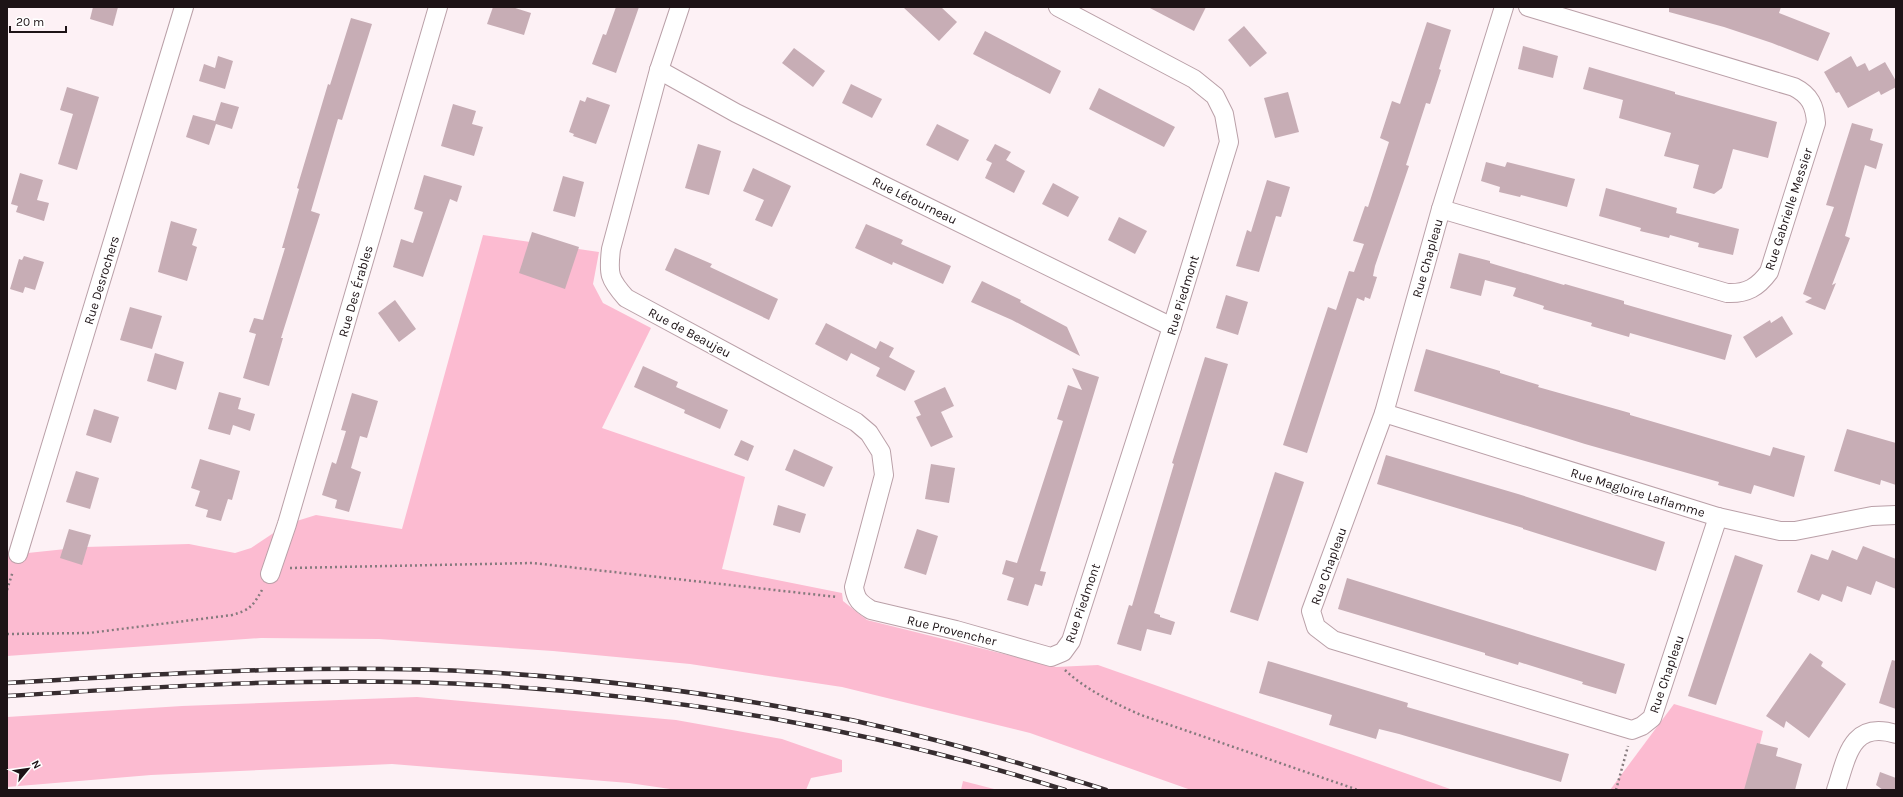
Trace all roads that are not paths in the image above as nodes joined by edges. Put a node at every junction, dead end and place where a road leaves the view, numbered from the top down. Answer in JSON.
{"nodes":[{"id":1,"x":184,"y":7,"type":"edge"},
{"id":2,"x":438,"y":7,"type":"edge"},
{"id":3,"x":680,"y":7,"type":"edge"},
{"id":4,"x":1058,"y":7,"type":"edge"},
{"id":5,"x":1504,"y":7,"type":"edge"},
{"id":6,"x":1528,"y":7,"type":"edge"},
{"id":7,"x":660,"y":70,"type":"junction"},
{"id":8,"x":1441,"y":209,"type":"junction"},
{"id":9,"x":1172,"y":327,"type":"junction"},
{"id":10,"x":1384,"y":414,"type":"junction"},
{"id":11,"x":1896,"y":515,"type":"edge"},
{"id":12,"x":1718,"y":517,"type":"junction"},
{"id":13,"x":18,"y":554,"type":"dead end"},
{"id":14,"x":270,"y":574,"type":"road end"},
{"id":15,"x":856,"y":598,"type":"joint"},
{"id":16,"x":1051,"y":657,"type":"joint"},
{"id":17,"x":1896,"y":734,"type":"edge"},
{"id":18,"x":1836,"y":790,"type":"edge"}],
"edges":[{"from":1,"to":13,"type":"street","name":"Rue Desrochers"},
{"from":2,"to":14,"type":"street","name":"Rue Des Érables"},
{"from":3,"to":7,"type":"street","name":"Rue de Beaujeu"},
{"from":4,"to":9,"type":"street","name":"Rue Piedmont"},
{"from":5,"to":8,"type":"street","name":"Rue Chapleau"},
{"from":6,"to":8,"type":"street","name":"Rue Gabrielle Messier"},
{"from":7,"to":9,"type":"street","name":"Rue Létourneau"},
{"from":7,"to":15,"type":"street","name":"Rue de Beaujeu"},
{"from":8,"to":10,"type":"street","name":"Rue Chapleau"},
{"from":9,"to":16,"type":"street","name":"Rue Piedmont"},
{"from":10,"to":12,"type":"street","name":"Rue Magloire Laflamme"},
{"from":10,"to":12,"type":"street","name":"Rue Chapleau"},
{"from":11,"to":12,"type":"street","name":"Rue Magloire Laflamme"},
{"from":15,"to":16,"type":"street","name":"Rue Provencher"},
{"from":17,"to":18,"type":"street"}]}
